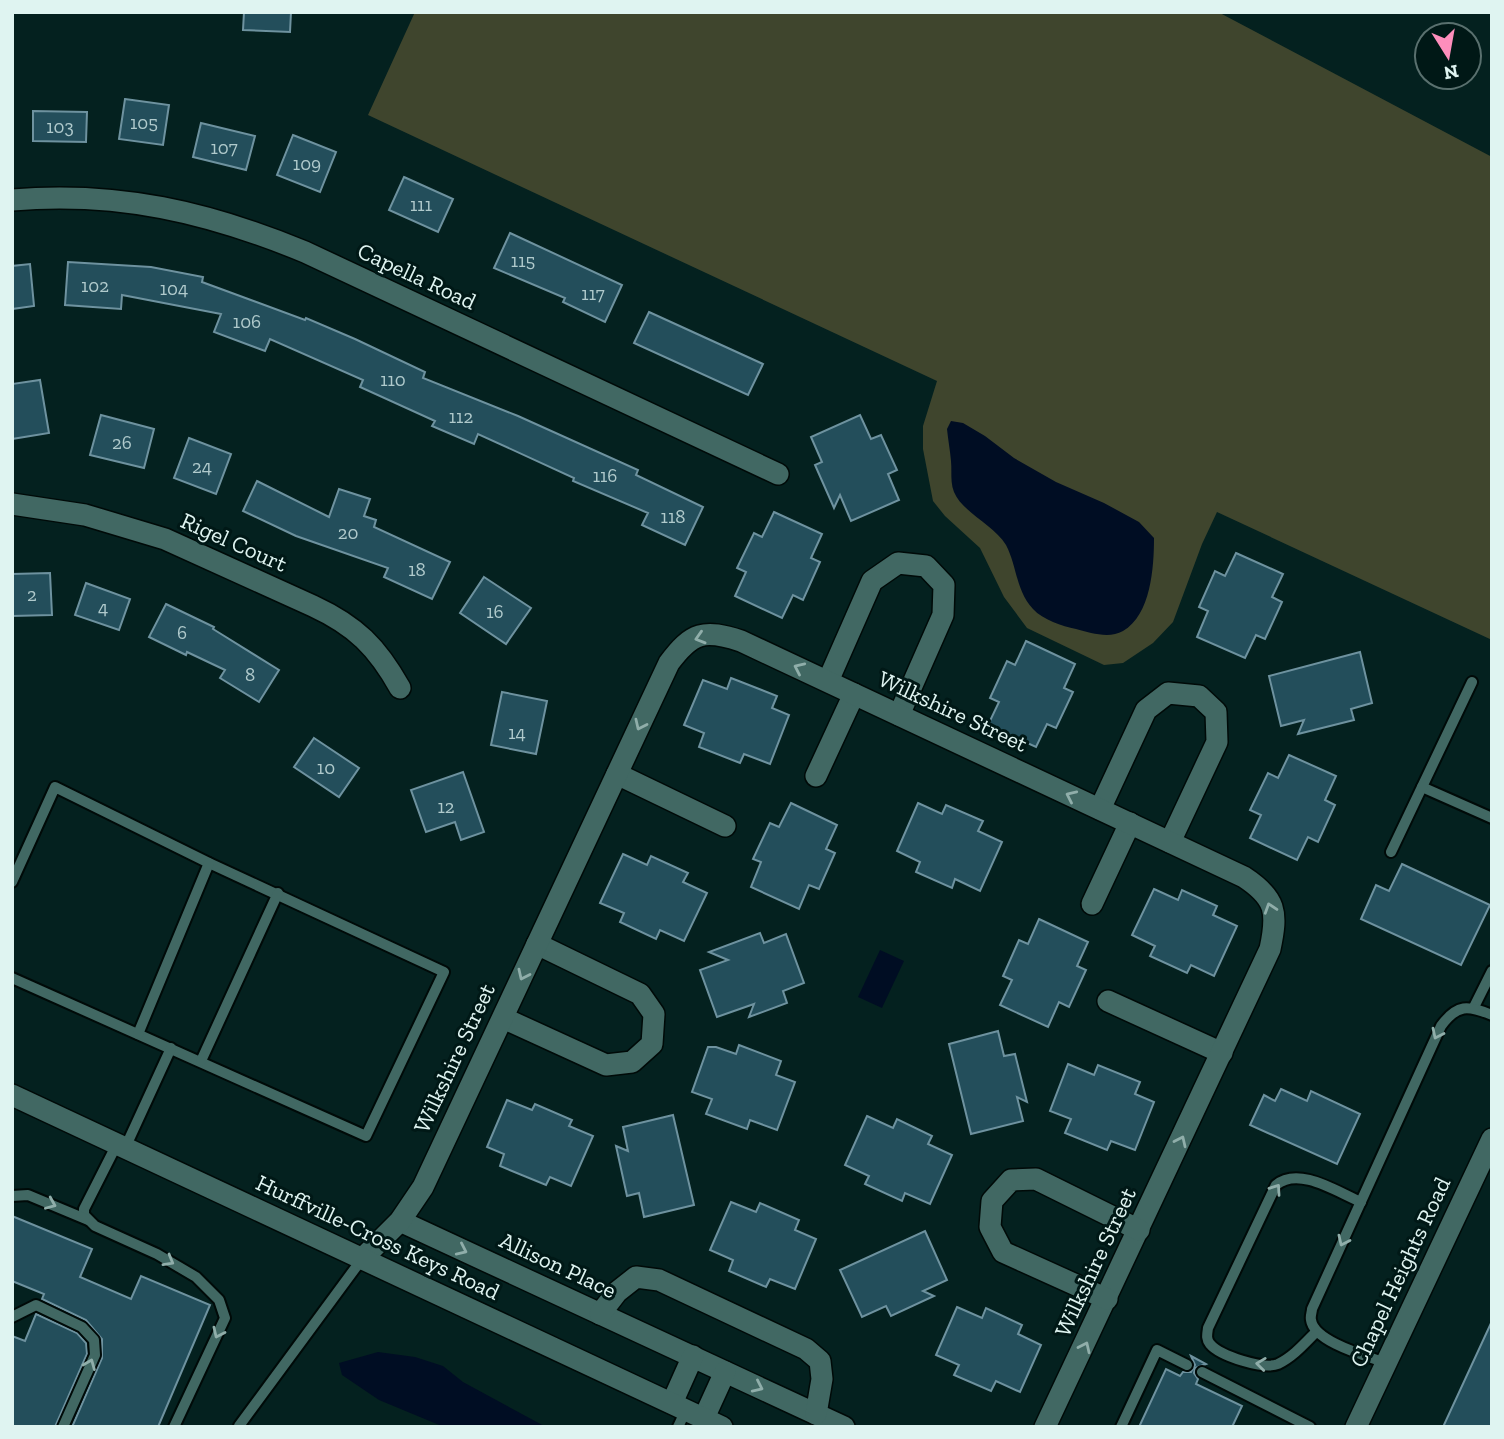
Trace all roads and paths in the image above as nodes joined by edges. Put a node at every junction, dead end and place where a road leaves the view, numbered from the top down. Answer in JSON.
{"nodes":[{"id":1,"x":12,"y":200,"type":"edge"},
{"id":2,"x":778,"y":474,"type":"dead end"},
{"id":3,"x":12,"y":504,"type":"edge"},
{"id":4,"x":828,"y":681,"type":"junction"},
{"id":5,"x":1472,"y":682,"type":"dead end"},
{"id":6,"x":400,"y":688,"type":"dead end"},
{"id":7,"x":854,"y":694,"type":"junction"},
{"id":8,"x":899,"y":715,"type":"junction"},
{"id":9,"x":617,"y":774,"type":"junction"},
{"id":10,"x":816,"y":776,"type":"dead end"},
{"id":11,"x":1422,"y":787,"type":"junction"},
{"id":12,"x":1100,"y":809,"type":"junction"},
{"id":13,"x":1492,"y":818,"type":"edge"},
{"id":14,"x":1130,"y":823,"type":"junction"},
{"id":15,"x":725,"y":826,"type":"dead end"},
{"id":16,"x":1170,"y":842,"type":"junction"},
{"id":17,"x":1391,"y":852,"type":"dead end"},
{"id":18,"x":209,"y":863,"type":"junction"},
{"id":19,"x":12,"y":882,"type":"edge"},
{"id":20,"x":278,"y":893,"type":"junction"},
{"id":21,"x":1092,"y":904,"type":"dead end"},
{"id":22,"x":537,"y":944,"type":"junction"},
{"id":23,"x":1492,"y":971,"type":"edge"},
{"id":24,"x":12,"y":978,"type":"edge"},
{"id":25,"x":1108,"y":1001,"type":"dead end"},
{"id":26,"x":1474,"y":1007,"type":"junction"},
{"id":27,"x":1492,"y":1015,"type":"edge"},
{"id":28,"x":503,"y":1018,"type":"junction"},
{"id":29,"x":138,"y":1034,"type":"junction"},
{"id":30,"x":172,"y":1048,"type":"junction"},
{"id":31,"x":1222,"y":1053,"type":"junction"},
{"id":32,"x":201,"y":1061,"type":"junction"},
{"id":33,"x":12,"y":1095,"type":"edge"},
{"id":34,"x":1492,"y":1139,"type":"edge"},
{"id":35,"x":121,"y":1146,"type":"junction"},
{"id":36,"x":12,"y":1196,"type":"edge"},
{"id":37,"x":1361,"y":1202,"type":"junction"},
{"id":38,"x":88,"y":1220,"type":"junction"},
{"id":39,"x":400,"y":1221,"type":"junction"},
{"id":40,"x":1139,"y":1230,"type":"junction"},
{"id":41,"x":362,"y":1259,"type":"junction"},
{"id":42,"x":1107,"y":1299,"type":"junction"},
{"id":43,"x":600,"y":1314,"type":"junction"},
{"id":44,"x":12,"y":1317,"type":"edge"},
{"id":45,"x":1316,"y":1332,"type":"junction"},
{"id":46,"x":693,"y":1356,"type":"junction"},
{"id":47,"x":1386,"y":1363,"type":"junction"},
{"id":48,"x":1187,"y":1365,"type":"dead end"},
{"id":49,"x":1202,"y":1371,"type":"dead end"},
{"id":50,"x":725,"y":1372,"type":"junction"},
{"id":51,"x":817,"y":1414,"type":"junction"},
{"id":52,"x":692,"y":1417,"type":"edge"},
{"id":53,"x":1050,"y":1418,"type":"edge"},
{"id":54,"x":239,"y":1426,"type":"edge"},
{"id":55,"x":63,"y":1427,"type":"edge"},
{"id":56,"x":174,"y":1427,"type":"edge"},
{"id":57,"x":844,"y":1427,"type":"edge"},
{"id":58,"x":1121,"y":1427,"type":"edge"},
{"id":59,"x":1310,"y":1427,"type":"edge"},
{"id":60,"x":1356,"y":1427,"type":"edge"}],
"edges":[{"from":1,"to":2,"type":"street","name":"Capella Road"},
{"from":3,"to":6,"type":"street","name":"Rigel Court"},
{"from":4,"to":7,"type":"street","name":"Wilkshire Street"},
{"from":4,"to":8,"type":"street"},
{"from":4,"to":9,"type":"street","name":"Wilkshire Street","one_way":true},
{"from":5,"to":11,"type":"lane"},
{"from":7,"to":8,"type":"street","name":"Wilkshire Street"},
{"from":7,"to":10,"type":"street"},
{"from":12,"to":8,"type":"street","name":"Wilkshire Street","one_way":true},
{"from":9,"to":15,"type":"street"},
{"from":9,"to":22,"type":"street","name":"Wilkshire Street"},
{"from":11,"to":13,"type":"lane"},
{"from":11,"to":17,"type":"lane"},
{"from":12,"to":14,"type":"street","name":"Wilkshire Street"},
{"from":12,"to":16,"type":"street"},
{"from":14,"to":16,"type":"street","name":"Wilkshire Street"},
{"from":14,"to":21,"type":"street"},
{"from":31,"to":16,"type":"street","name":"Wilkshire Street","one_way":true},
{"from":18,"to":19,"type":"lane"},
{"from":18,"to":20,"type":"lane"},
{"from":18,"to":29,"type":"lane"},
{"from":20,"to":32,"type":"lane"},
{"from":20,"to":32,"type":"lane"},
{"from":22,"to":28,"type":"street","name":"Wilkshire Street","one_way":true},
{"from":22,"to":28,"type":"street"},
{"from":23,"to":26,"type":"lane"},
{"from":24,"to":29,"type":"lane"},
{"from":25,"to":31,"type":"street"},
{"from":26,"to":27,"type":"lane"},
{"from":26,"to":37,"type":"lane","one_way":true},
{"from":28,"to":39,"type":"street","name":"Wilkshire Street"},
{"from":29,"to":30,"type":"lane"},
{"from":30,"to":32,"type":"lane"},
{"from":30,"to":35,"type":"lane"},
{"from":40,"to":31,"type":"street","name":"Wilkshire Street","one_way":true},
{"from":33,"to":35,"type":"street","name":"Hurffville-Cross Keys Road"},
{"from":34,"to":47,"type":"street","name":"Chapel Heights Road"},
{"from":35,"to":38,"type":"lane"},
{"from":35,"to":41,"type":"street","name":"Hurffville-Cross Keys Road"},
{"from":36,"to":38,"type":"lane","one_way":true},
{"from":37,"to":45,"type":"lane","one_way":true},
{"from":45,"to":37,"type":"lane","one_way":true},
{"from":38,"to":56,"type":"lane","one_way":true},
{"from":39,"to":41,"type":"street","name":"Wilkshire Street"},
{"from":39,"to":43,"type":"street","name":"Allison Place","one_way":true},
{"from":40,"to":42,"type":"street","name":"Wilkshire Street"},
{"from":40,"to":42,"type":"street"},
{"from":41,"to":52,"type":"street","name":"Hurffville-Cross Keys Road"},
{"from":41,"to":54,"type":"lane"},
{"from":53,"to":42,"type":"street","name":"Wilkshire Street","one_way":true},
{"from":43,"to":46,"type":"street","name":"Allison Place"},
{"from":43,"to":51,"type":"street"},
{"from":55,"to":44,"type":"lane","one_way":true},
{"from":45,"to":47,"type":"lane"},
{"from":46,"to":50,"type":"street","name":"Allison Place"},
{"from":46,"to":52,"type":"street"},
{"from":47,"to":60,"type":"street","name":"Chapel Heights Road"},
{"from":48,"to":58,"type":"lane"},
{"from":49,"to":59,"type":"lane"},
{"from":50,"to":51,"type":"street","name":"Allison Place","one_way":true},
{"from":50,"to":52,"type":"street"},
{"from":51,"to":57,"type":"street","name":"Allison Place"}]}
